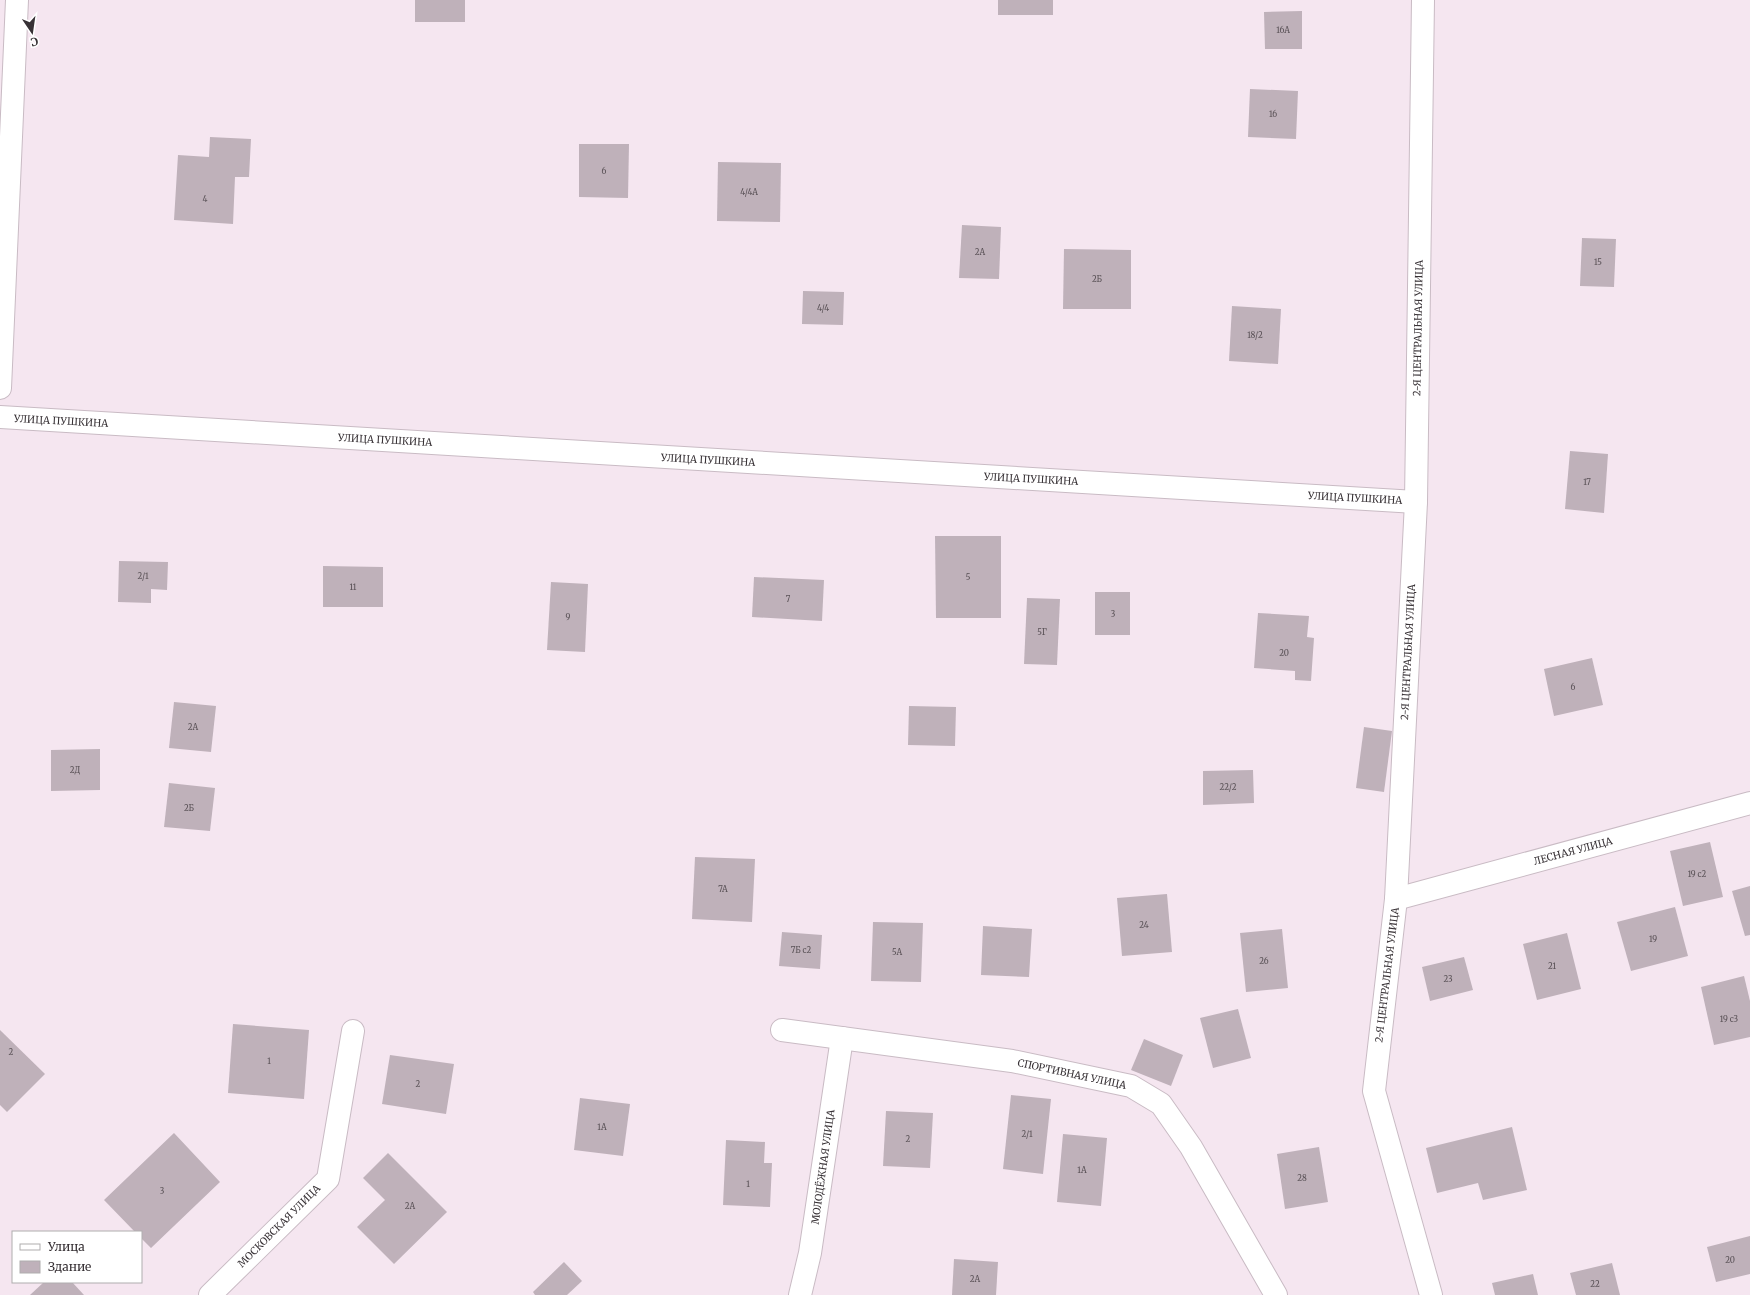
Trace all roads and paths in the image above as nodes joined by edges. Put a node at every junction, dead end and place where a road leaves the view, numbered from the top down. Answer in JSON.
{"nodes":[{"id":1,"x":17,"y":0,"type":"edge"},
{"id":2,"x":1423,"y":0,"type":"edge"},
{"id":3,"x":0,"y":388,"type":"edge"},
{"id":4,"x":0,"y":417,"type":"edge"},
{"id":5,"x":1416,"y":502,"type":"junction"},
{"id":6,"x":1750,"y":803,"type":"edge"},
{"id":7,"x":1396,"y":899,"type":"junction"},
{"id":8,"x":782,"y":1030,"type":"dead end"},
{"id":9,"x":352,"y":1031,"type":"dead end"},
{"id":10,"x":842,"y":1038,"type":"junction"},
{"id":11,"x":210,"y":1295,"type":"edge"},
{"id":12,"x":800,"y":1295,"type":"edge"},
{"id":13,"x":1276,"y":1295,"type":"edge"},
{"id":14,"x":1431,"y":1295,"type":"edge"}],
"edges":[{"from":1,"to":3,"type":"street"},
{"from":2,"to":5,"type":"street","name":"2-Я ЦЕНТРАЛЬНАЯ УЛИЦА"},
{"from":4,"to":5,"type":"street","name":"УЛИЦА ПУШКИНА"},
{"from":5,"to":7,"type":"street","name":"2-Я ЦЕНТРАЛЬНАЯ УЛИЦА"},
{"from":6,"to":7,"type":"street","name":"ЛЕСНАЯ УЛИЦА"},
{"from":7,"to":14,"type":"street","name":"2-Я ЦЕНТРАЛЬНАЯ УЛИЦА"},
{"from":8,"to":10,"type":"street","name":"СПОРТИВНАЯ УЛИЦА"},
{"from":9,"to":11,"type":"street","name":"МОСКОВСКАЯ УЛИЦА"},
{"from":10,"to":12,"type":"street","name":"МОЛОДЁЖНАЯ УЛИЦА"},
{"from":10,"to":13,"type":"street","name":"СПОРТИВНАЯ УЛИЦА"}]}
